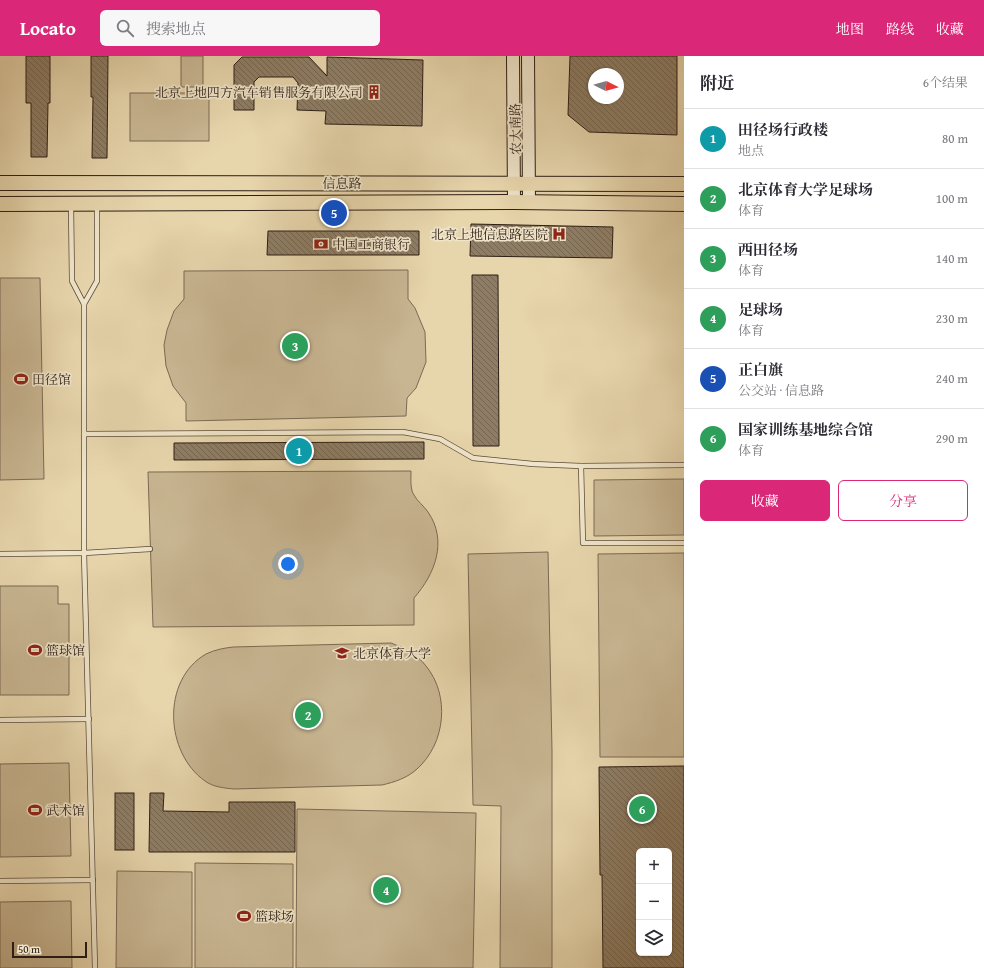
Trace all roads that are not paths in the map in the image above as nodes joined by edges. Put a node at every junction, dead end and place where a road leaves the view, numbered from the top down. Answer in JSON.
{"nodes":[{"id":1,"x":513,"y":56,"type":"edge"},
{"id":2,"x":528,"y":56,"type":"edge"},
{"id":3,"x":0,"y":183,"type":"edge"},
{"id":4,"x":515,"y":183,"type":"junction"},
{"id":5,"x":529,"y":183,"type":"junction"},
{"id":6,"x":684,"y":184,"type":"edge"},
{"id":7,"x":514,"y":202,"type":"junction"},
{"id":8,"x":529,"y":202,"type":"junction"},
{"id":9,"x":97,"y":203,"type":"junction"},
{"id":10,"x":0,"y":204,"type":"edge"},
{"id":11,"x":71,"y":204,"type":"junction"},
{"id":12,"x":684,"y":204,"type":"edge"},
{"id":13,"x":84,"y":304,"type":"junction"},
{"id":14,"x":84,"y":434,"type":"junction"},
{"id":15,"x":684,"y":465,"type":"edge"},
{"id":16,"x":581,"y":466,"type":"junction"},
{"id":17,"x":684,"y":543,"type":"edge"},
{"id":18,"x":150,"y":549,"type":"dead end"},
{"id":19,"x":84,"y":553,"type":"junction"},
{"id":20,"x":0,"y":554,"type":"edge"},
{"id":21,"x":89,"y":719,"type":"junction"},
{"id":22,"x":0,"y":720,"type":"edge"},
{"id":23,"x":93,"y":880,"type":"junction"},
{"id":24,"x":0,"y":881,"type":"edge"},
{"id":25,"x":96,"y":968,"type":"edge"}],
"edges":[{"from":1,"to":4,"type":"main road","name":"农大南路"},
{"from":2,"to":5,"type":"main road","name":"农大南路"},
{"from":3,"to":4,"type":"main road","name":"信息路"},
{"from":4,"to":5,"type":"main road","name":"信息路"},
{"from":4,"to":7,"type":"main road","name":"农大南路"},
{"from":5,"to":6,"type":"main road","name":"信息路"},
{"from":5,"to":8,"type":"main road","name":"农大南路"},
{"from":7,"to":8,"type":"main road","name":"信息路"},
{"from":7,"to":9,"type":"main road","name":"信息路"},
{"from":8,"to":12,"type":"main road"},
{"from":9,"to":11,"type":"main road","name":"信息路"},
{"from":9,"to":13,"type":"lane"},
{"from":10,"to":11,"type":"main road","name":"信息路"},
{"from":11,"to":13,"type":"lane"},
{"from":13,"to":14,"type":"lane"},
{"from":14,"to":16,"type":"lane"},
{"from":14,"to":19,"type":"lane"},
{"from":15,"to":16,"type":"lane"},
{"from":16,"to":17,"type":"lane"},
{"from":18,"to":19,"type":"lane"},
{"from":19,"to":20,"type":"lane"},
{"from":19,"to":21,"type":"lane"},
{"from":21,"to":22,"type":"lane"},
{"from":21,"to":23,"type":"lane"},
{"from":23,"to":24,"type":"lane"},
{"from":23,"to":25,"type":"lane"}]}
